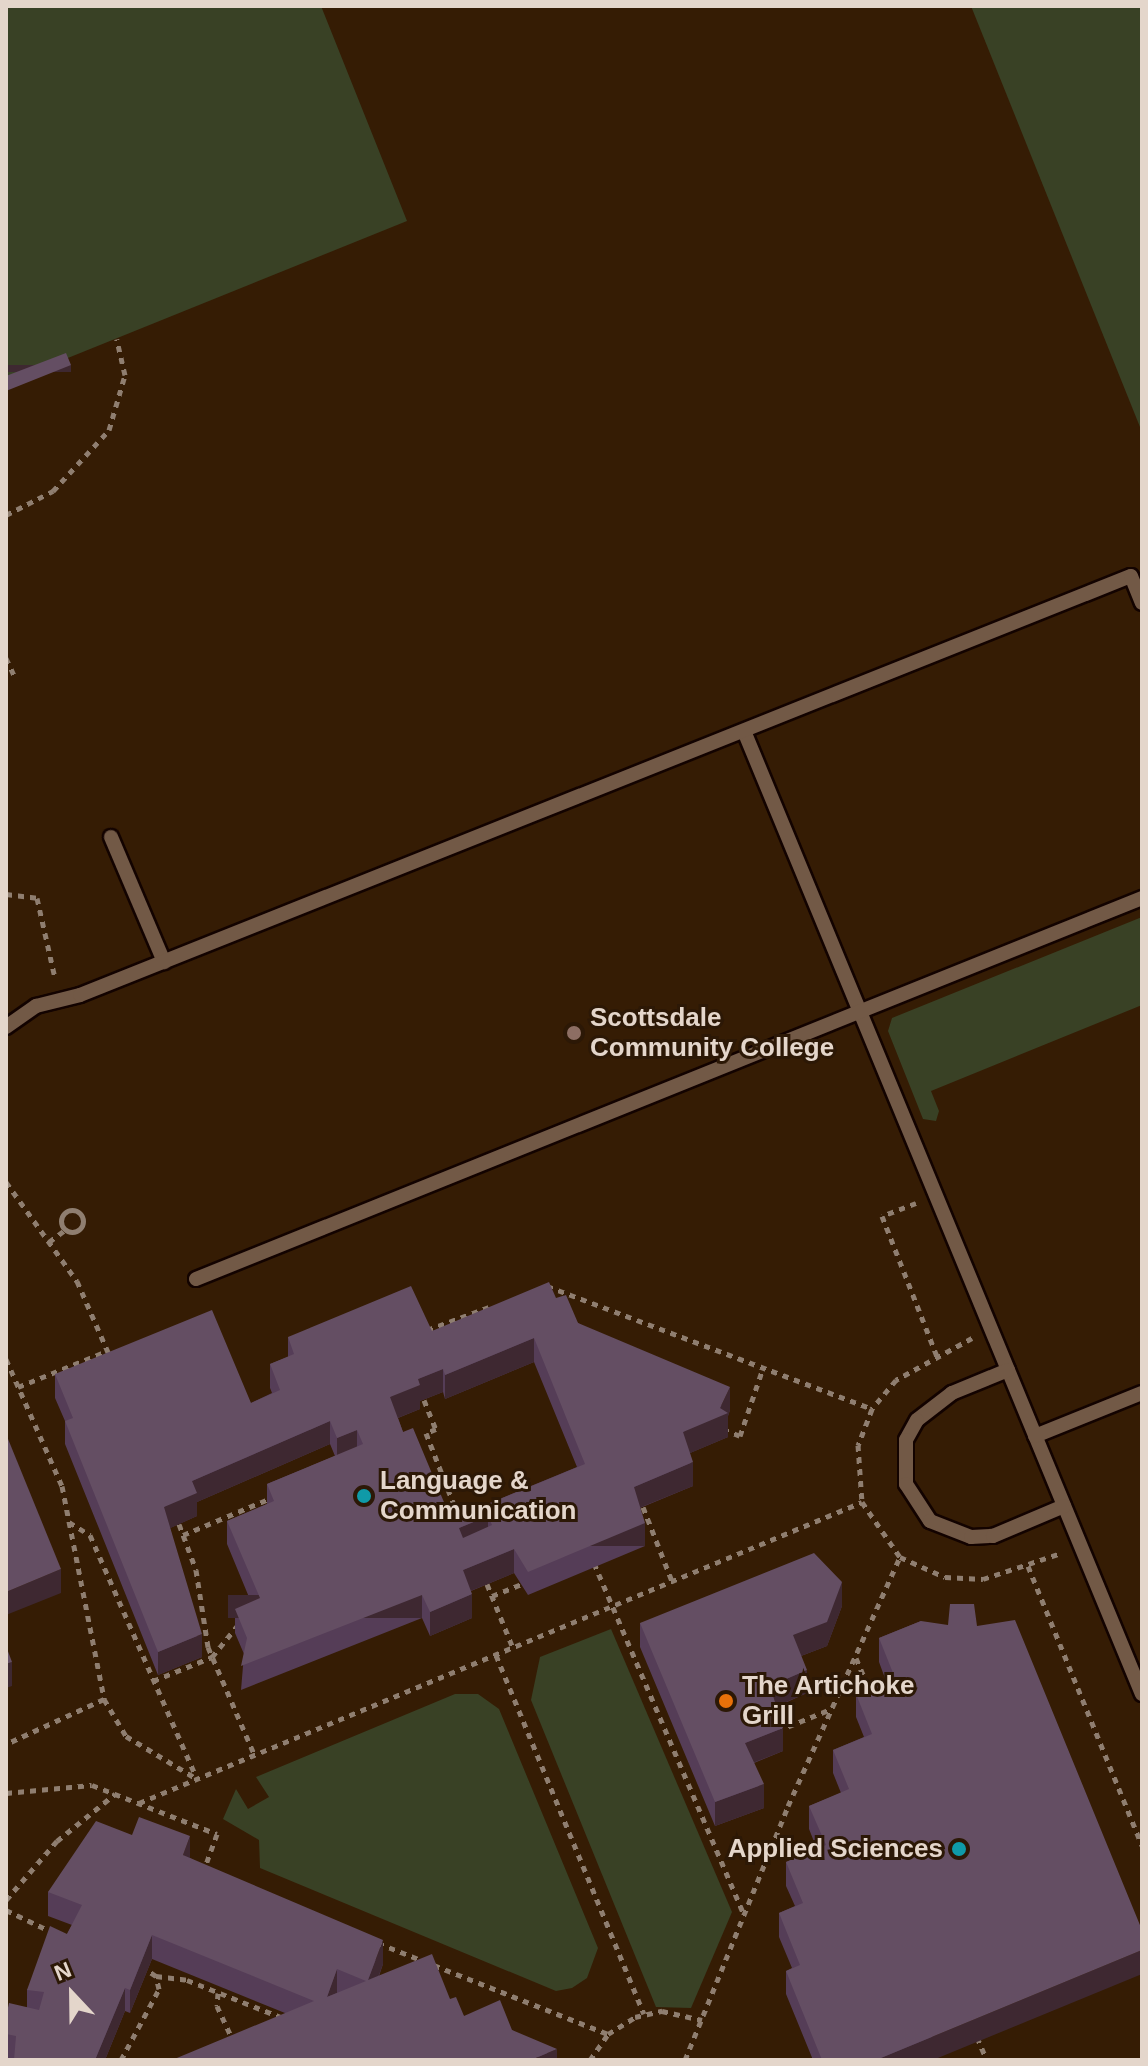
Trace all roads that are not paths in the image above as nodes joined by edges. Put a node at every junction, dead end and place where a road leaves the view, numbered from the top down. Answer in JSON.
{"nodes":[{"id":1,"x":1142,"y":603,"type":"edge"},
{"id":2,"x":744,"y":731,"type":"junction"},
{"id":3,"x":111,"y":837,"type":"dead end"},
{"id":4,"x":1142,"y":898,"type":"edge"},
{"id":5,"x":164,"y":962,"type":"junction"},
{"id":6,"x":859,"y":1012,"type":"junction"},
{"id":7,"x":6,"y":1027,"type":"edge"},
{"id":8,"x":196,"y":1279,"type":"dead end"},
{"id":9,"x":1008,"y":1370,"type":"junction"},
{"id":10,"x":1142,"y":1393,"type":"edge"},
{"id":11,"x":1035,"y":1436,"type":"junction"},
{"id":12,"x":1064,"y":1506,"type":"junction"},
{"id":13,"x":1142,"y":1694,"type":"edge"}],
"edges":[{"from":1,"to":2,"type":"lane"},
{"from":2,"to":5,"type":"lane"},
{"from":2,"to":6,"type":"lane"},
{"from":3,"to":5,"type":"lane"},
{"from":4,"to":6,"type":"lane"},
{"from":5,"to":7,"type":"lane"},
{"from":6,"to":8,"type":"lane"},
{"from":6,"to":9,"type":"lane"},
{"from":9,"to":11,"type":"lane"},
{"from":9,"to":12,"type":"lane"},
{"from":10,"to":11,"type":"lane"},
{"from":11,"to":12,"type":"lane"},
{"from":12,"to":13,"type":"lane"}]}
